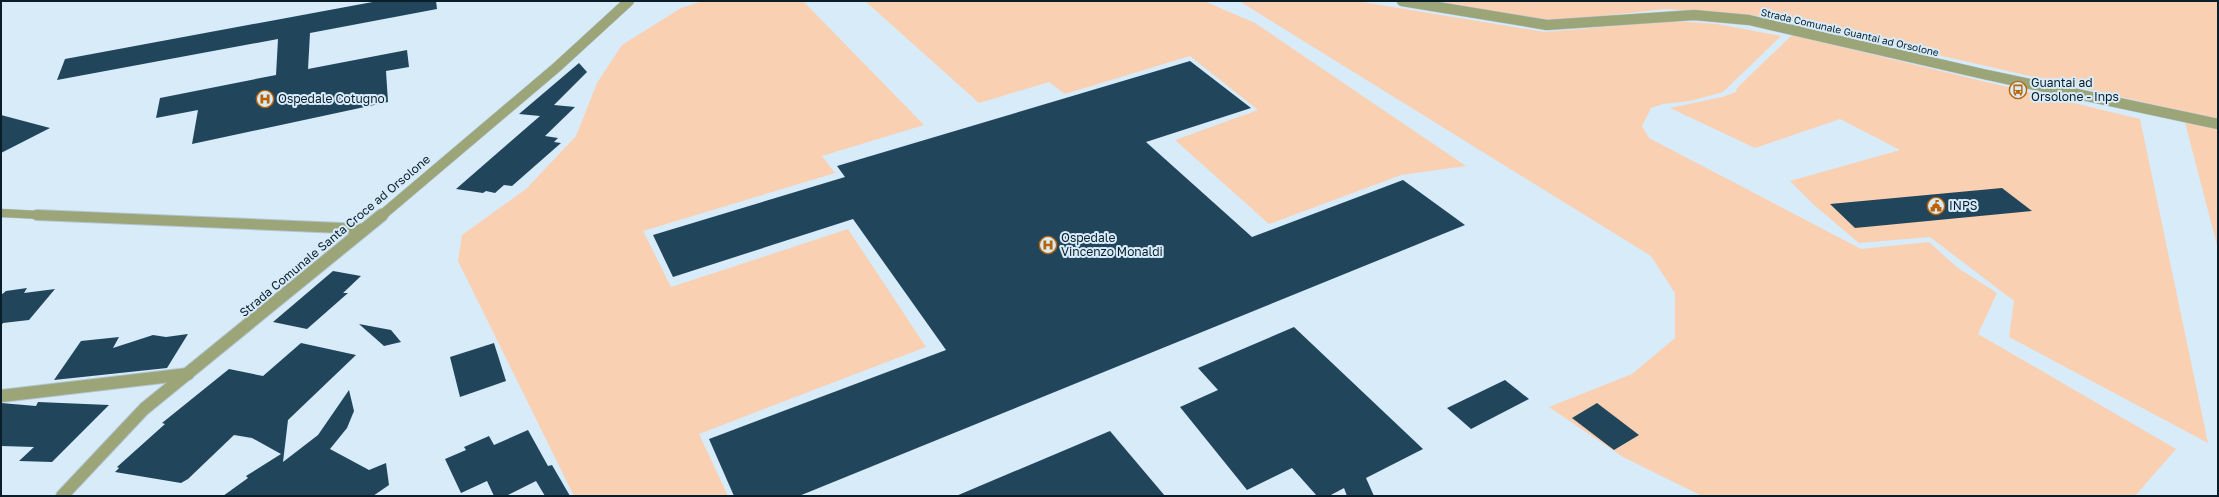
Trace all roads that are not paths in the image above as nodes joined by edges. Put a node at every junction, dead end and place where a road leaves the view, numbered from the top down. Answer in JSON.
{"nodes":[{"id":1,"x":629,"y":1,"type":"edge"},
{"id":2,"x":1402,"y":1,"type":"edge"},
{"id":3,"x":2218,"y":124,"type":"edge"},
{"id":4,"x":1,"y":212,"type":"edge"},
{"id":5,"x":365,"y":229,"type":"junction"},
{"id":6,"x":188,"y":374,"type":"junction"},
{"id":7,"x":1,"y":396,"type":"edge"},
{"id":8,"x":62,"y":496,"type":"edge"}],
"edges":[{"from":1,"to":5,"type":"street","name":"Strada Comunale Santa Croce ad Orsolone"},
{"from":2,"to":3,"type":"street","name":"Strada Comunale Guantai ad Orsolone"},
{"from":4,"to":5,"type":"lane"},
{"from":5,"to":6,"type":"street","name":"Strada Comunale Santa Croce ad Orsolone"},
{"from":6,"to":7,"type":"street"},
{"from":6,"to":8,"type":"street","name":"Strada Comunale Santa Croce ad Orsolone"}]}
